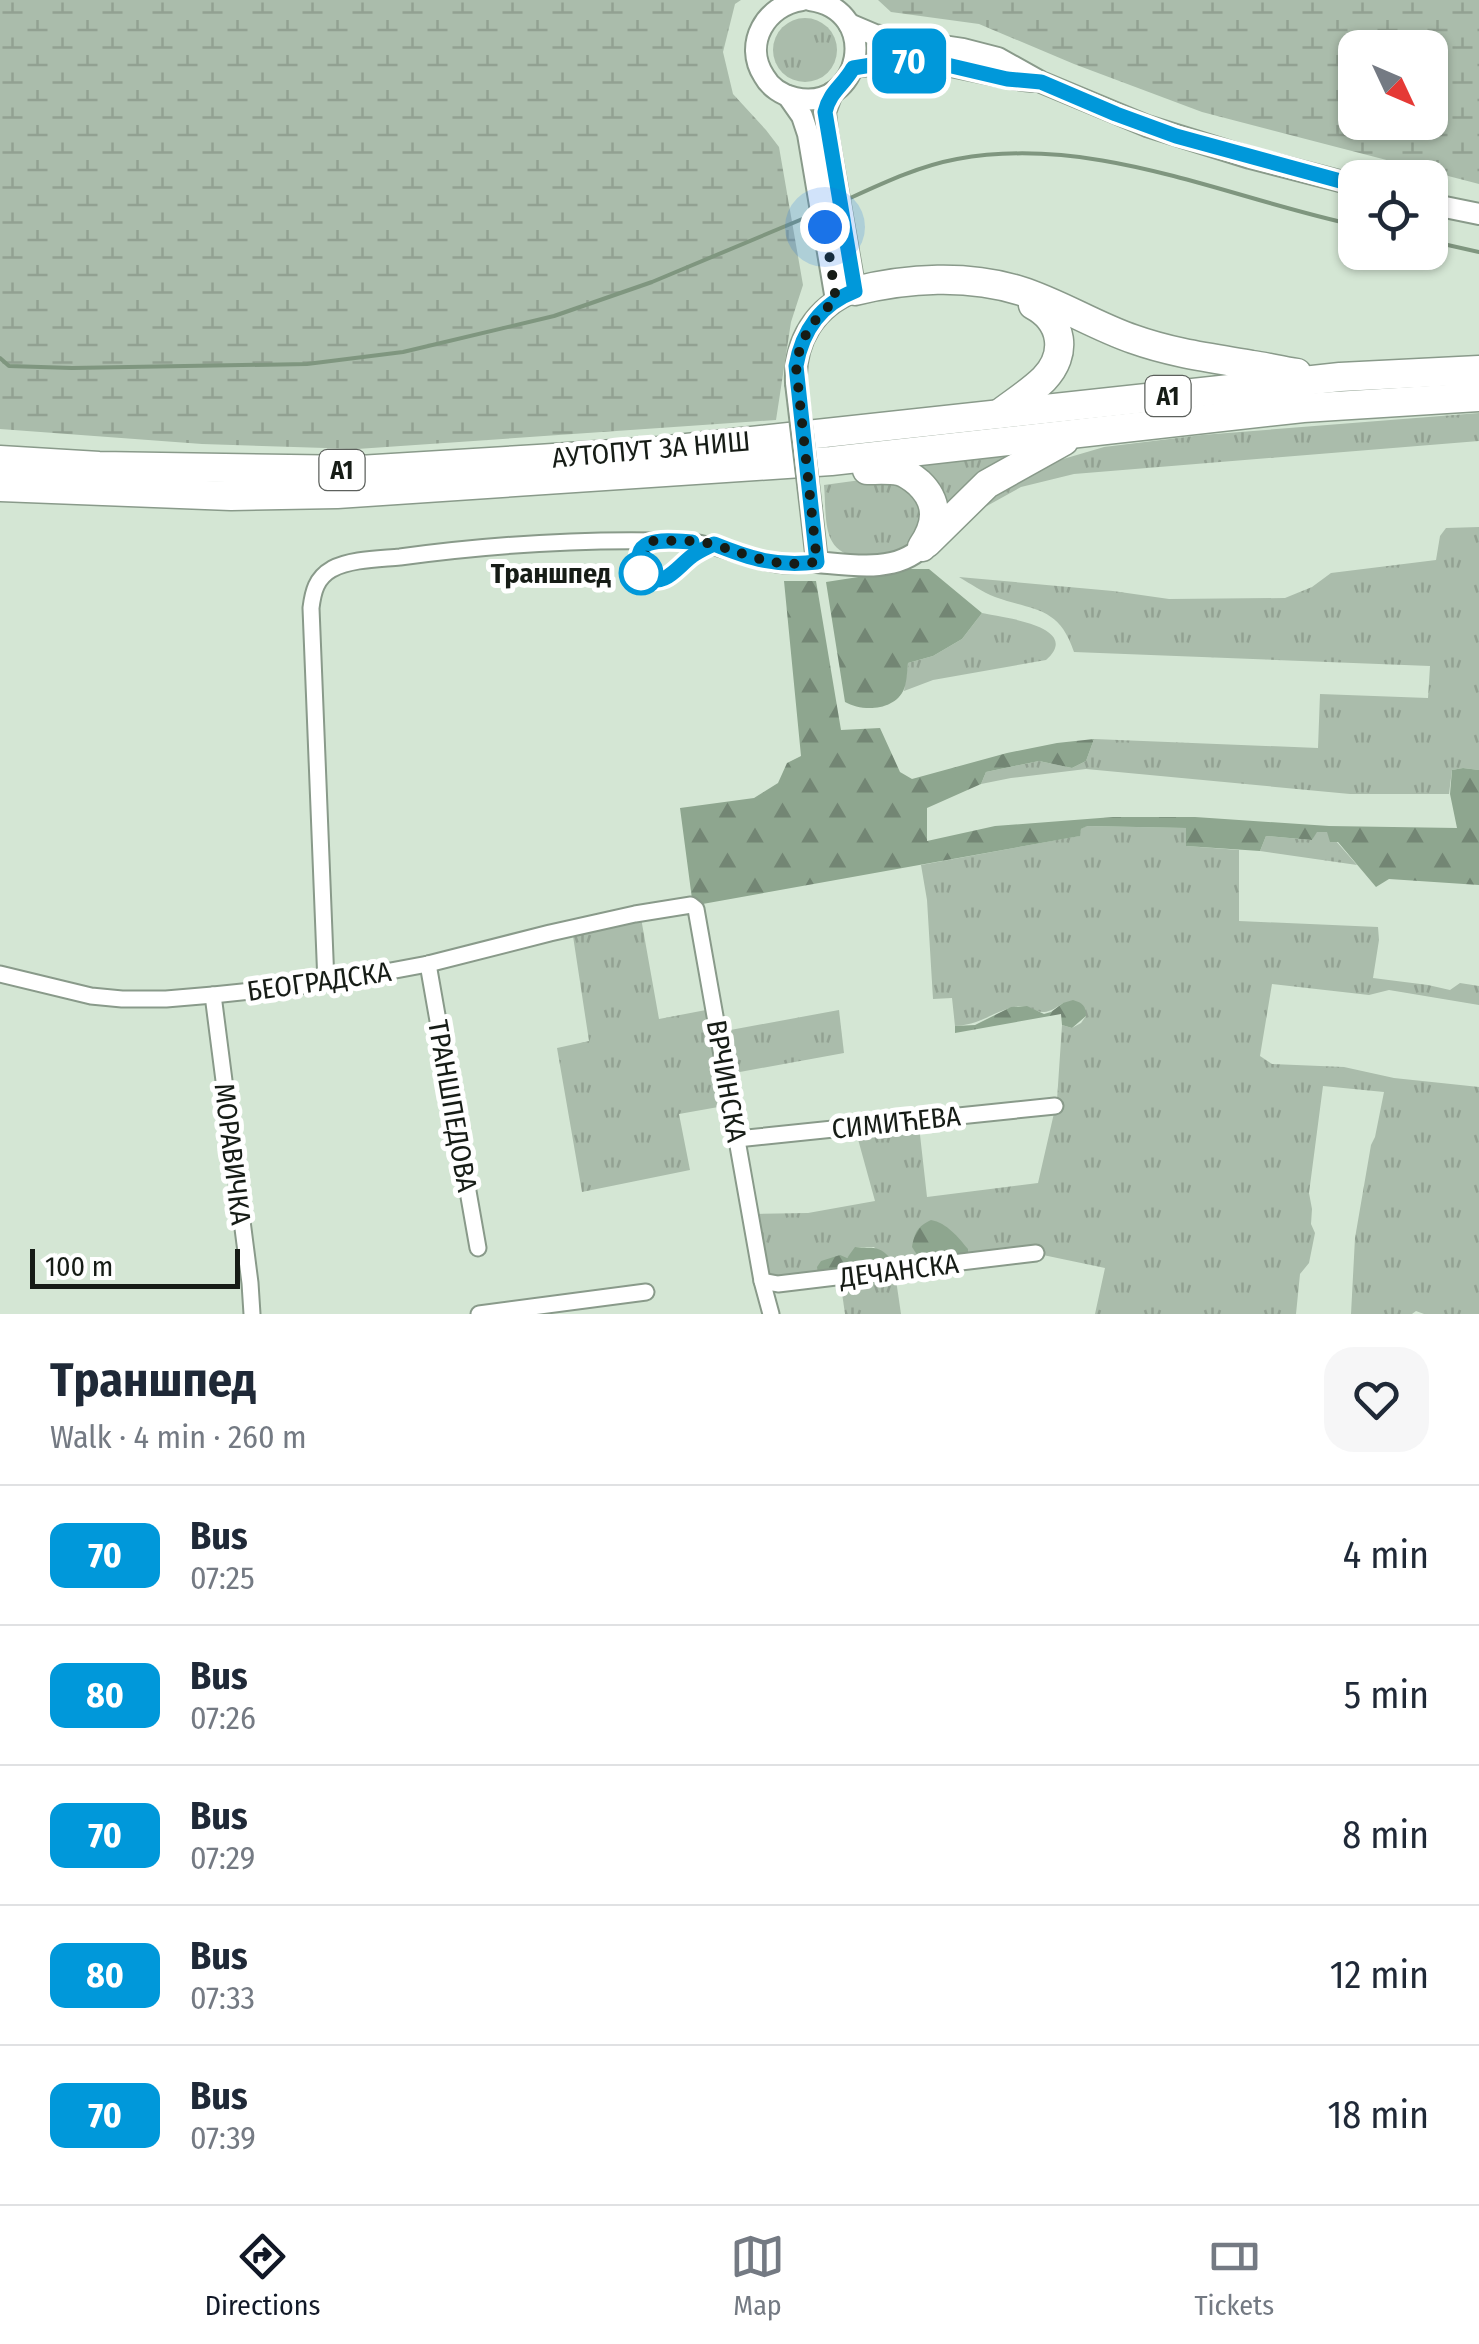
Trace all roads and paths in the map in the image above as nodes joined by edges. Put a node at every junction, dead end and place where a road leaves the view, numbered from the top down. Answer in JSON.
{"nodes":[{"id":1,"x":802,"y":0,"type":"edge"},
{"id":2,"x":810,"y":0,"type":"edge"},
{"id":3,"x":849,"y":24,"type":"junction"},
{"id":4,"x":853,"y":68,"type":"junction"},
{"id":5,"x":1041,"y":82,"type":"junction"},
{"id":6,"x":832,"y":92,"type":"junction"},
{"id":7,"x":788,"y":96,"type":"junction"},
{"id":8,"x":823,"y":165,"type":"junction"},
{"id":9,"x":1338,"y":180,"type":"edge"},
{"id":10,"x":1448,"y":208,"type":"edge"},
{"id":11,"x":1479,"y":214,"type":"edge"},
{"id":12,"x":851,"y":293,"type":"junction"},
{"id":13,"x":1479,"y":370,"type":"edge"},
{"id":14,"x":1340,"y":377,"type":"junction"},
{"id":15,"x":1479,"y":397,"type":"edge"},
{"id":16,"x":996,"y":416,"type":"junction"},
{"id":17,"x":1080,"y":432,"type":"junction"},
{"id":18,"x":0,"y":460,"type":"edge"},
{"id":19,"x":690,"y":470,"type":"junction"},
{"id":20,"x":0,"y":487,"type":"edge"},
{"id":21,"x":922,"y":548,"type":"junction"},
{"id":22,"x":817,"y":562,"type":"junction"},
{"id":23,"x":635,"y":914,"type":"joint"},
{"id":24,"x":428,"y":964,"type":"junction"},
{"id":25,"x":0,"y":974,"type":"edge"},
{"id":26,"x":326,"y":983,"type":"junction"},
{"id":27,"x":213,"y":995,"type":"junction"},
{"id":28,"x":1055,"y":1106,"type":"dead end"},
{"id":29,"x":737,"y":1139,"type":"junction"},
{"id":30,"x":478,"y":1248,"type":"dead end"},
{"id":31,"x":1036,"y":1253,"type":"dead end"},
{"id":32,"x":762,"y":1281,"type":"junction"},
{"id":33,"x":646,"y":1292,"type":"dead end"},
{"id":34,"x":252,"y":1314,"type":"edge"},
{"id":35,"x":479,"y":1314,"type":"edge"},
{"id":36,"x":771,"y":1314,"type":"edge"}],
"edges":[{"from":1,"to":7,"type":"street"},
{"from":2,"to":3,"type":"street"},
{"from":3,"to":4,"type":"street"},
{"from":3,"to":5,"type":"street"},
{"from":4,"to":5,"type":"street"},
{"from":4,"to":6,"type":"street"},
{"from":5,"to":9,"type":"street"},
{"from":6,"to":7,"type":"street"},
{"from":6,"to":8,"type":"street"},
{"from":7,"to":8,"type":"street"},
{"from":8,"to":12,"type":"street"},
{"from":10,"to":11,"type":"street"},
{"from":12,"to":14,"type":"highway"},
{"from":12,"to":16,"type":"highway"},
{"from":12,"to":22,"type":"street","bridge":true},
{"from":13,"to":14,"type":"highway","name":"АУТОПУТ ЗА НИШ","number":"A1"},
{"from":14,"to":16,"type":"highway","name":"АУТОПУТ ЗА НИШ","number":"A1"},
{"from":15,"to":17,"type":"highway","name":"АУТОПУТ ЗА НИШ","number":"A1"},
{"from":16,"to":18,"type":"highway","name":"АУТОПУТ ЗА НИШ","number":"A1"},
{"from":17,"to":19,"type":"highway","name":"АУТОПУТ ЗА НИШ","number":"A1"},
{"from":17,"to":21,"type":"highway"},
{"from":19,"to":20,"type":"highway","name":"АУТОПУТ ЗА НИШ","number":"A1"},
{"from":19,"to":21,"type":"highway"},
{"from":21,"to":22,"type":"street"},
{"from":22,"to":26,"type":"street"},
{"from":23,"to":24,"type":"street","name":"БЕОГРАДСКА"},
{"from":23,"to":29,"type":"street","name":"ВРЧИНСКА"},
{"from":24,"to":26,"type":"street","name":"БЕОГРАДСКА"},
{"from":24,"to":30,"type":"street","name":"ТРАНШПЕДОВА"},
{"from":25,"to":27,"type":"street","name":"БЕОГРАДСКА"},
{"from":26,"to":27,"type":"street","name":"БЕОГРАДСКА"},
{"from":27,"to":34,"type":"street","name":"МОРАВИЧКА"},
{"from":28,"to":29,"type":"street","name":"СИМИЋЕВА"},
{"from":29,"to":32,"type":"street","name":"ВРЧИНСКА"},
{"from":31,"to":32,"type":"street","name":"ДЕЧАНСКА"},
{"from":32,"to":36,"type":"street","name":"ВРЧИНСКА"},
{"from":33,"to":35,"type":"street"}]}
